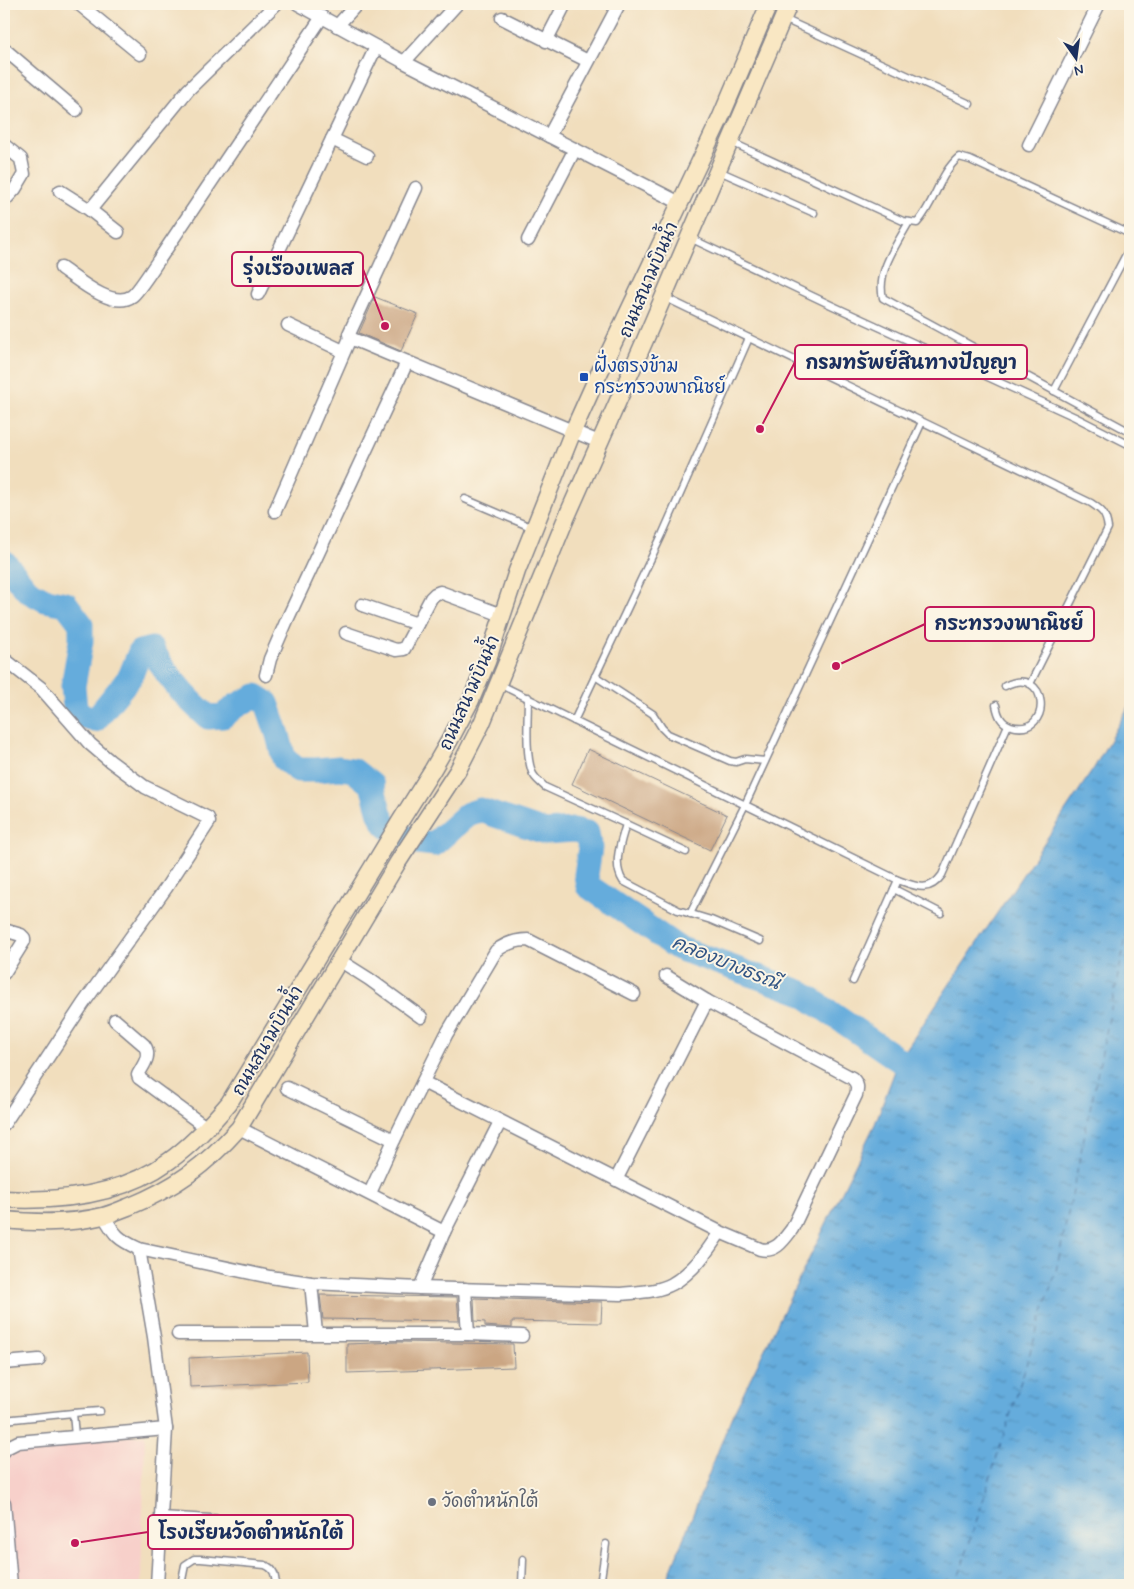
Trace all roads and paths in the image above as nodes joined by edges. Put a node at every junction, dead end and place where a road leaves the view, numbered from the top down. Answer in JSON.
{"nodes":[{"id":1,"x":78,"y":4,"type":"edge"},
{"id":2,"x":276,"y":4,"type":"edge"},
{"id":3,"x":298,"y":4,"type":"edge"},
{"id":4,"x":357,"y":4,"type":"edge"},
{"id":5,"x":457,"y":4,"type":"edge"},
{"id":6,"x":565,"y":4,"type":"edge"},
{"id":7,"x":619,"y":4,"type":"edge"},
{"id":8,"x":769,"y":4,"type":"edge"},
{"id":9,"x":1099,"y":4,"type":"edge"},
{"id":10,"x":786,"y":11,"type":"edge"},
{"id":11,"x":322,"y":17,"type":"junction"},
{"id":12,"x":502,"y":18,"type":"dead end"},
{"id":13,"x":338,"y":26,"type":"junction"},
{"id":14,"x":546,"y":41,"type":"junction"},
{"id":15,"x":376,"y":47,"type":"junction"},
{"id":16,"x":4,"y":49,"type":"edge"},
{"id":17,"x":140,"y":54,"type":"dead end"},
{"id":18,"x":588,"y":61,"type":"junction"},
{"id":19,"x":404,"y":62,"type":"junction"},
{"id":20,"x":970,"y":104,"type":"dead end"},
{"id":21,"x":76,"y":110,"type":"dead end"},
{"id":22,"x":549,"y":136,"type":"junction"},
{"id":23,"x":332,"y":139,"type":"junction"},
{"id":24,"x":730,"y":141,"type":"junction"},
{"id":25,"x":1029,"y":144,"type":"dead end"},
{"id":26,"x":4,"y":145,"type":"edge"},
{"id":27,"x":575,"y":149,"type":"junction"},
{"id":28,"x":367,"y":156,"type":"dead end"},
{"id":29,"x":718,"y":170,"type":"junction"},
{"id":30,"x":416,"y":188,"type":"dead end"},
{"id":31,"x":60,"y":191,"type":"dead end"},
{"id":32,"x":4,"y":201,"type":"edge"},
{"id":33,"x":680,"y":203,"type":"junction"},
{"id":34,"x":90,"y":210,"type":"junction"},
{"id":35,"x":814,"y":213,"type":"dead end"},
{"id":36,"x":909,"y":222,"type":"junction"},
{"id":37,"x":118,"y":232,"type":"dead end"},
{"id":38,"x":1130,"y":234,"type":"edge"},
{"id":39,"x":689,"y":237,"type":"junction"},
{"id":40,"x":528,"y":240,"type":"dead end"},
{"id":41,"x":1130,"y":247,"type":"edge"},
{"id":42,"x":62,"y":268,"type":"dead end"},
{"id":43,"x":258,"y":294,"type":"dead end"},
{"id":44,"x":664,"y":296,"type":"junction"},
{"id":45,"x":288,"y":325,"type":"dead end"},
{"id":46,"x":350,"y":338,"type":"junction"},
{"id":47,"x":749,"y":338,"type":"junction"},
{"id":48,"x":343,"y":351,"type":"junction"},
{"id":49,"x":407,"y":362,"type":"junction"},
{"id":50,"x":1054,"y":390,"type":"junction"},
{"id":51,"x":922,"y":422,"type":"junction"},
{"id":52,"x":573,"y":431,"type":"junction"},
{"id":53,"x":1130,"y":432,"type":"edge"},
{"id":54,"x":599,"y":442,"type":"junction"},
{"id":55,"x":1128,"y":444,"type":"dead end"},
{"id":56,"x":465,"y":499,"type":"dead end"},
{"id":57,"x":275,"y":511,"type":"dead end"},
{"id":58,"x":533,"y":528,"type":"junction"},
{"id":59,"x":362,"y":605,"type":"dead end"},
{"id":60,"x":502,"y":615,"type":"junction"},
{"id":61,"x":417,"y":624,"type":"junction"},
{"id":62,"x":346,"y":633,"type":"dead end"},
{"id":63,"x":4,"y":659,"type":"edge"},
{"id":64,"x":266,"y":676,"type":"dead end"},
{"id":65,"x":596,"y":676,"type":"junction"},
{"id":66,"x":499,"y":684,"type":"junction"},
{"id":67,"x":1030,"y":684,"type":"junction"},
{"id":68,"x":1004,"y":686,"type":"dead end"},
{"id":69,"x":528,"y":697,"type":"junction"},
{"id":70,"x":996,"y":705,"type":"dead end"},
{"id":71,"x":574,"y":721,"type":"junction"},
{"id":72,"x":1008,"y":725,"type":"junction"},
{"id":73,"x":766,"y":761,"type":"junction"},
{"id":74,"x":746,"y":805,"type":"junction"},
{"id":75,"x":626,"y":824,"type":"junction"},
{"id":76,"x":686,"y":852,"type":"dead end"},
{"id":77,"x":898,"y":880,"type":"junction"},
{"id":78,"x":894,"y":889,"type":"junction"},
{"id":79,"x":941,"y":913,"type":"dead end"},
{"id":80,"x":690,"y":914,"type":"junction"},
{"id":81,"x":4,"y":930,"type":"edge"},
{"id":82,"x":760,"y":940,"type":"dead end"},
{"id":83,"x":339,"y":960,"type":"junction"},
{"id":84,"x":4,"y":972,"type":"edge"},
{"id":85,"x":666,"y":976,"type":"dead end"},
{"id":86,"x":853,"y":981,"type":"dead end"},
{"id":87,"x":634,"y":994,"type":"dead end"},
{"id":88,"x":707,"y":1001,"type":"junction"},
{"id":89,"x":421,"y":1017,"type":"dead end"},
{"id":90,"x":115,"y":1020,"type":"dead end"},
{"id":91,"x":423,"y":1082,"type":"junction"},
{"id":92,"x":287,"y":1088,"type":"dead end"},
{"id":93,"x":500,"y":1122,"type":"junction"},
{"id":94,"x":4,"y":1124,"type":"edge"},
{"id":95,"x":207,"y":1128,"type":"junction"},
{"id":96,"x":240,"y":1128,"type":"junction"},
{"id":97,"x":394,"y":1140,"type":"junction"},
{"id":98,"x":616,"y":1180,"type":"junction"},
{"id":99,"x":370,"y":1193,"type":"junction"},
{"id":100,"x":4,"y":1199,"type":"edge"},
{"id":101,"x":104,"y":1216,"type":"junction"},
{"id":102,"x":4,"y":1220,"type":"edge"},
{"id":103,"x":444,"y":1232,"type":"junction"},
{"id":104,"x":720,"y":1232,"type":"junction"},
{"id":105,"x":138,"y":1249,"type":"junction"},
{"id":106,"x":311,"y":1283,"type":"junction"},
{"id":107,"x":420,"y":1288,"type":"junction"},
{"id":108,"x":465,"y":1289,"type":"junction"},
{"id":109,"x":316,"y":1333,"type":"junction"},
{"id":110,"x":178,"y":1334,"type":"dead end"},
{"id":111,"x":468,"y":1334,"type":"junction"},
{"id":112,"x":522,"y":1336,"type":"dead end"},
{"id":113,"x":39,"y":1360,"type":"dead end"},
{"id":114,"x":4,"y":1363,"type":"edge"},
{"id":115,"x":100,"y":1411,"type":"dead end"},
{"id":116,"x":73,"y":1415,"type":"junction"},
{"id":117,"x":4,"y":1420,"type":"edge"},
{"id":118,"x":166,"y":1429,"type":"junction"},
{"id":119,"x":75,"y":1433,"type":"junction"},
{"id":120,"x":4,"y":1452,"type":"edge"},
{"id":121,"x":4,"y":1503,"type":"edge"},
{"id":122,"x":161,"y":1515,"type":"junction"},
{"id":123,"x":258,"y":1520,"type":"dead end"},
{"id":124,"x":606,"y":1544,"type":"dead end"},
{"id":125,"x":523,"y":1559,"type":"dead end"},
{"id":126,"x":8,"y":1578,"type":"edge"},
{"id":127,"x":157,"y":1584,"type":"edge"},
{"id":128,"x":172,"y":1585,"type":"edge"},
{"id":129,"x":181,"y":1585,"type":"edge"},
{"id":130,"x":276,"y":1585,"type":"edge"},
{"id":131,"x":522,"y":1585,"type":"edge"},
{"id":132,"x":600,"y":1585,"type":"edge"}],
"edges":[{"from":1,"to":17,"type":"street"},
{"from":2,"to":34,"type":"street"},
{"from":3,"to":11,"type":"street"},
{"from":4,"to":13,"type":"street"},
{"from":5,"to":19,"type":"street"},
{"from":6,"to":14,"type":"street"},
{"from":7,"to":18,"type":"street"},
{"from":8,"to":33,"type":"main road","name":"ถนนสนามบินน้ำ"},
{"from":9,"to":25,"type":"street"},
{"from":10,"to":20,"type":"lane"},
{"from":10,"to":24,"type":"main road","name":"ถนนสนามบินน้ำ"},
{"from":11,"to":13,"type":"street"},
{"from":11,"to":42,"type":"street"},
{"from":12,"to":14,"type":"street"},
{"from":13,"to":15,"type":"street"},
{"from":14,"to":18,"type":"street"},
{"from":15,"to":19,"type":"street"},
{"from":15,"to":23,"type":"street"},
{"from":16,"to":21,"type":"street"},
{"from":18,"to":22,"type":"street"},
{"from":19,"to":22,"type":"street"},
{"from":22,"to":27,"type":"street"},
{"from":23,"to":28,"type":"street"},
{"from":23,"to":43,"type":"street"},
{"from":24,"to":29,"type":"main road","name":"ถนนสนามบินน้ำ"},
{"from":24,"to":36,"type":"lane"},
{"from":26,"to":32,"type":"street"},
{"from":27,"to":33,"type":"street"},
{"from":27,"to":40,"type":"street"},
{"from":29,"to":35,"type":"lane"},
{"from":29,"to":39,"type":"main road","name":"ถนนสนามบินน้ำ"},
{"from":30,"to":46,"type":"street"},
{"from":31,"to":34,"type":"street"},
{"from":33,"to":52,"type":"main road","name":"ถนนสนามบินน้ำ"},
{"from":34,"to":37,"type":"street"},
{"from":36,"to":38,"type":"lane"},
{"from":36,"to":50,"type":"lane"},
{"from":39,"to":44,"type":"main road","name":"ถนนสนามบินน้ำ"},
{"from":39,"to":55,"type":"lane"},
{"from":41,"to":50,"type":"lane"},
{"from":44,"to":47,"type":"lane"},
{"from":44,"to":54,"type":"main road","name":"ถนนสนามบินน้ำ"},
{"from":45,"to":48,"type":"street"},
{"from":46,"to":48,"type":"street"},
{"from":46,"to":49,"type":"street"},
{"from":47,"to":51,"type":"lane"},
{"from":47,"to":65,"type":"lane"},
{"from":48,"to":57,"type":"street"},
{"from":49,"to":52,"type":"street"},
{"from":49,"to":64,"type":"street"},
{"from":50,"to":53,"type":"lane"},
{"from":51,"to":67,"type":"lane"},
{"from":51,"to":73,"type":"lane"},
{"from":52,"to":54,"type":"street"},
{"from":52,"to":58,"type":"main road","name":"ถนนสนามบินน้ำ"},
{"from":54,"to":66,"type":"main road","name":"ถนนสนามบินน้ำ"},
{"from":56,"to":58,"type":"lane"},
{"from":58,"to":60,"type":"main road","name":"ถนนสนามบินน้ำ"},
{"from":59,"to":61,"type":"street"},
{"from":60,"to":61,"type":"street"},
{"from":60,"to":95,"type":"main road","name":"ถนนสนามบินน้ำ"},
{"from":61,"to":62,"type":"street"},
{"from":63,"to":94,"type":"street"},
{"from":65,"to":71,"type":"lane"},
{"from":65,"to":73,"type":"lane"},
{"from":66,"to":69,"type":"lane"},
{"from":66,"to":83,"type":"main road","name":"ถนนสนามบินน้ำ"},
{"from":67,"to":68,"type":"lane"},
{"from":67,"to":72,"type":"lane"},
{"from":69,"to":71,"type":"lane"},
{"from":69,"to":75,"type":"lane"},
{"from":70,"to":72,"type":"lane"},
{"from":71,"to":74,"type":"lane"},
{"from":72,"to":77,"type":"lane"},
{"from":73,"to":74,"type":"lane"},
{"from":74,"to":77,"type":"lane"},
{"from":74,"to":80,"type":"lane"},
{"from":75,"to":76,"type":"lane"},
{"from":75,"to":80,"type":"lane"},
{"from":77,"to":78,"type":"lane"},
{"from":78,"to":79,"type":"lane"},
{"from":78,"to":86,"type":"lane"},
{"from":80,"to":82,"type":"lane"},
{"from":81,"to":84,"type":"street"},
{"from":83,"to":89,"type":"street"},
{"from":83,"to":96,"type":"main road","name":"ถนนสนามบินน้ำ"},
{"from":85,"to":88,"type":"street"},
{"from":87,"to":91,"type":"street"},
{"from":88,"to":98,"type":"street"},
{"from":88,"to":104,"type":"street"},
{"from":90,"to":95,"type":"street"},
{"from":91,"to":93,"type":"street"},
{"from":91,"to":97,"type":"street"},
{"from":92,"to":97,"type":"street"},
{"from":93,"to":98,"type":"street"},
{"from":93,"to":103,"type":"street"},
{"from":95,"to":100,"type":"main road","name":"ถนนสนามบินน้ำ"},
{"from":96,"to":99,"type":"street"},
{"from":96,"to":101,"type":"main road","name":"ถนนสนามบินน้ำ"},
{"from":97,"to":99,"type":"street"},
{"from":98,"to":104,"type":"street"},
{"from":99,"to":103,"type":"street"},
{"from":101,"to":102,"type":"main road","name":"ถนนสนามบินน้ำ"},
{"from":101,"to":105,"type":"street"},
{"from":103,"to":107,"type":"street"},
{"from":104,"to":108,"type":"street"},
{"from":105,"to":106,"type":"street"},
{"from":105,"to":118,"type":"street"},
{"from":106,"to":107,"type":"street"},
{"from":106,"to":109,"type":"street"},
{"from":107,"to":108,"type":"street"},
{"from":108,"to":111,"type":"street"},
{"from":109,"to":110,"type":"street"},
{"from":109,"to":111,"type":"street"},
{"from":111,"to":112,"type":"street"},
{"from":113,"to":114,"type":"street"},
{"from":115,"to":116,"type":"lane"},
{"from":116,"to":117,"type":"lane"},
{"from":116,"to":119,"type":"lane"},
{"from":118,"to":119,"type":"street"},
{"from":118,"to":122,"type":"street"},
{"from":119,"to":120,"type":"street"},
{"from":121,"to":126,"type":"street"},
{"from":122,"to":123,"type":"lane"},
{"from":122,"to":127,"type":"street"},
{"from":124,"to":132,"type":"lane"},
{"from":125,"to":131,"type":"lane"},
{"from":127,"to":128,"type":"lane"},
{"from":129,"to":130,"type":"lane"}]}
